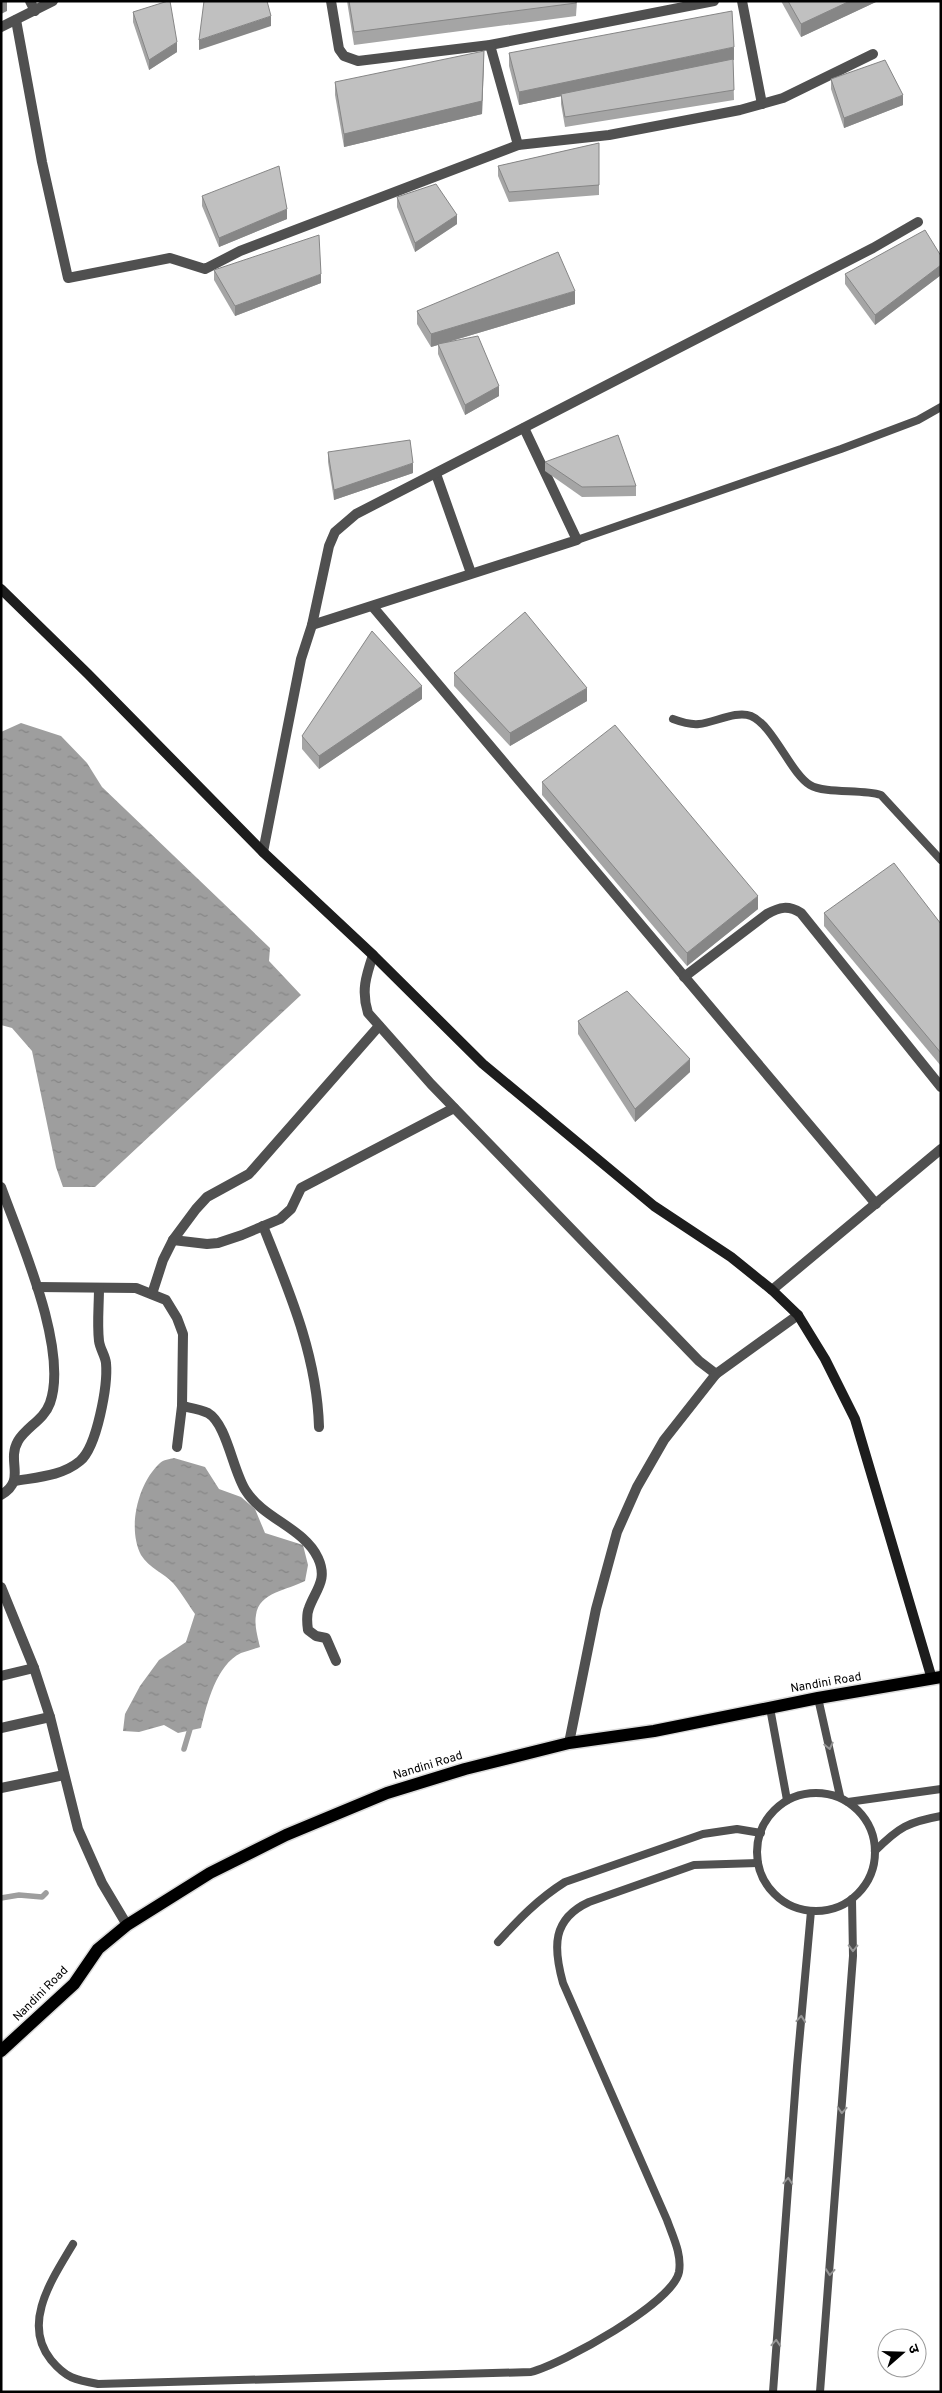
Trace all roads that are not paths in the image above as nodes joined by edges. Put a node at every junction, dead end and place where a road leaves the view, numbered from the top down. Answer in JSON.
{"nodes":[{"id":1,"x":53,"y":1,"type":"edge"},
{"id":2,"x":331,"y":1,"type":"edge"},
{"id":3,"x":714,"y":1,"type":"edge"},
{"id":4,"x":742,"y":1,"type":"edge"},
{"id":5,"x":33,"y":6,"type":"edge"},
{"id":6,"x":16,"y":20,"type":"junction"},
{"id":7,"x":1,"y":28,"type":"edge"},
{"id":8,"x":490,"y":45,"type":"junction"},
{"id":9,"x":873,"y":54,"type":"dead end"},
{"id":10,"x":762,"y":104,"type":"junction"},
{"id":11,"x":518,"y":145,"type":"junction"},
{"id":12,"x":918,"y":222,"type":"dead end"},
{"id":13,"x":941,"y":407,"type":"edge"},
{"id":14,"x":524,"y":428,"type":"junction"},
{"id":15,"x":436,"y":474,"type":"junction"},
{"id":16,"x":577,"y":540,"type":"junction"},
{"id":17,"x":471,"y":573,"type":"junction"},
{"id":18,"x":1,"y":589,"type":"edge"},
{"id":19,"x":373,"y":607,"type":"junction"},
{"id":20,"x":312,"y":625,"type":"junction"},
{"id":21,"x":673,"y":719,"type":"dead end"},
{"id":22,"x":263,"y":852,"type":"junction"},
{"id":23,"x":941,"y":860,"type":"edge"},
{"id":24,"x":373,"y":955,"type":"junction"},
{"id":25,"x":684,"y":977,"type":"junction"},
{"id":26,"x":379,"y":1026,"type":"junction"},
{"id":27,"x":941,"y":1087,"type":"edge"},
{"id":28,"x":454,"y":1108,"type":"junction"},
{"id":29,"x":941,"y":1150,"type":"edge"},
{"id":30,"x":1,"y":1187,"type":"edge"},
{"id":31,"x":876,"y":1204,"type":"junction"},
{"id":32,"x":263,"y":1226,"type":"junction"},
{"id":33,"x":173,"y":1240,"type":"junction"},
{"id":34,"x":37,"y":1287,"type":"junction"},
{"id":35,"x":99,"y":1288,"type":"junction"},
{"id":36,"x":772,"y":1290,"type":"junction"},
{"id":37,"x":152,"y":1294,"type":"junction"},
{"id":38,"x":798,"y":1315,"type":"junction"},
{"id":39,"x":716,"y":1374,"type":"junction"},
{"id":40,"x":182,"y":1406,"type":"junction"},
{"id":41,"x":319,"y":1427,"type":"dead end"},
{"id":42,"x":177,"y":1447,"type":"dead end"},
{"id":43,"x":15,"y":1481,"type":"junction"},
{"id":44,"x":1,"y":1495,"type":"edge"},
{"id":45,"x":1,"y":1587,"type":"edge"},
{"id":46,"x":4,"y":1598,"type":"edge"},
{"id":47,"x":336,"y":1661,"type":"dead end"},
{"id":48,"x":34,"y":1668,"type":"junction"},
{"id":49,"x":1,"y":1676,"type":"edge"},
{"id":50,"x":936,"y":1678,"type":"edge"},
{"id":51,"x":818,"y":1698,"type":"junction"},
{"id":52,"x":770,"y":1708,"type":"junction"},
{"id":53,"x":50,"y":1717,"type":"junction"},
{"id":54,"x":1,"y":1728,"type":"edge"},
{"id":55,"x":569,"y":1743,"type":"junction"},
{"id":56,"x":64,"y":1775,"type":"junction"},
{"id":57,"x":1,"y":1788,"type":"edge"},
{"id":58,"x":941,"y":1789,"type":"edge"},
{"id":59,"x":840,"y":1796,"type":"junction"},
{"id":60,"x":787,"y":1800,"type":"junction"},
{"id":61,"x":848,"y":1802,"type":"junction"},
{"id":62,"x":941,"y":1816,"type":"edge"},
{"id":63,"x":760,"y":1833,"type":"junction"},
{"id":64,"x":875,"y":1851,"type":"junction"},
{"id":65,"x":758,"y":1863,"type":"junction"},
{"id":66,"x":852,"y":1899,"type":"junction"},
{"id":67,"x":811,"y":1911,"type":"junction"},
{"id":68,"x":127,"y":1925,"type":"junction"},
{"id":69,"x":498,"y":1942,"type":"dead end"},
{"id":70,"x":1,"y":2052,"type":"edge"},
{"id":71,"x":73,"y":2244,"type":"dead end"},
{"id":72,"x":773,"y":2392,"type":"edge"},
{"id":73,"x":820,"y":2392,"type":"edge"}],
"edges":[{"from":1,"to":5,"type":"street"},
{"from":2,"to":8,"type":"street"},
{"from":3,"to":8,"type":"street"},
{"from":4,"to":10,"type":"street"},
{"from":5,"to":6,"type":"street"},
{"from":6,"to":7,"type":"street"},
{"from":6,"to":11,"type":"street"},
{"from":8,"to":11,"type":"street"},
{"from":9,"to":10,"type":"street"},
{"from":10,"to":11,"type":"street"},
{"from":12,"to":14,"type":"street"},
{"from":13,"to":16,"type":"lane"},
{"from":14,"to":15,"type":"street"},
{"from":14,"to":16,"type":"street"},
{"from":15,"to":17,"type":"street"},
{"from":15,"to":20,"type":"street"},
{"from":16,"to":17,"type":"street"},
{"from":17,"to":19,"type":"street"},
{"from":18,"to":22,"type":"main road"},
{"from":19,"to":20,"type":"street"},
{"from":19,"to":25,"type":"street"},
{"from":20,"to":22,"type":"street"},
{"from":21,"to":23,"type":"lane"},
{"from":22,"to":24,"type":"main road"},
{"from":24,"to":26,"type":"street"},
{"from":24,"to":36,"type":"main road"},
{"from":25,"to":27,"type":"street"},
{"from":25,"to":31,"type":"street"},
{"from":26,"to":28,"type":"street"},
{"from":26,"to":33,"type":"street"},
{"from":28,"to":32,"type":"street"},
{"from":28,"to":39,"type":"street"},
{"from":29,"to":31,"type":"street"},
{"from":30,"to":34,"type":"street"},
{"from":31,"to":36,"type":"street"},
{"from":32,"to":33,"type":"street"},
{"from":32,"to":41,"type":"street"},
{"from":33,"to":37,"type":"street"},
{"from":34,"to":35,"type":"street"},
{"from":34,"to":43,"type":"street"},
{"from":35,"to":37,"type":"street"},
{"from":35,"to":43,"type":"street"},
{"from":36,"to":38,"type":"main road"},
{"from":37,"to":40,"type":"street"},
{"from":38,"to":39,"type":"street"},
{"from":38,"to":50,"type":"main road"},
{"from":39,"to":55,"type":"street"},
{"from":40,"to":42,"type":"street"},
{"from":40,"to":47,"type":"street"},
{"from":43,"to":44,"type":"street"},
{"from":45,"to":46,"type":"street"},
{"from":46,"to":48,"type":"street"},
{"from":48,"to":49,"type":"street"},
{"from":48,"to":53,"type":"street"},
{"from":50,"to":51,"type":"main road","name":"Nandini Road"},
{"from":51,"to":52,"type":"main road","name":"Nandini Road"},
{"from":51,"to":59,"type":"lane","one_way":true},
{"from":52,"to":55,"type":"main road","name":"Nandini Road"},
{"from":52,"to":60,"type":"lane"},
{"from":53,"to":54,"type":"street"},
{"from":53,"to":56,"type":"street"},
{"from":55,"to":68,"type":"main road","name":"Nandini Road"},
{"from":56,"to":57,"type":"street"},
{"from":56,"to":68,"type":"street"},
{"from":58,"to":61,"type":"lane"},
{"from":59,"to":60,"type":"lane"},
{"from":59,"to":61,"type":"lane"},
{"from":60,"to":63,"type":"lane"},
{"from":61,"to":64,"type":"lane"},
{"from":62,"to":64,"type":"lane"},
{"from":63,"to":65,"type":"lane"},
{"from":63,"to":69,"type":"lane"},
{"from":64,"to":66,"type":"lane"},
{"from":65,"to":67,"type":"lane"},
{"from":65,"to":71,"type":"lane"},
{"from":66,"to":67,"type":"lane"},
{"from":66,"to":73,"type":"lane","one_way":true},
{"from":72,"to":67,"type":"lane","one_way":true},
{"from":68,"to":70,"type":"main road","name":"Nandini Road"}]}
